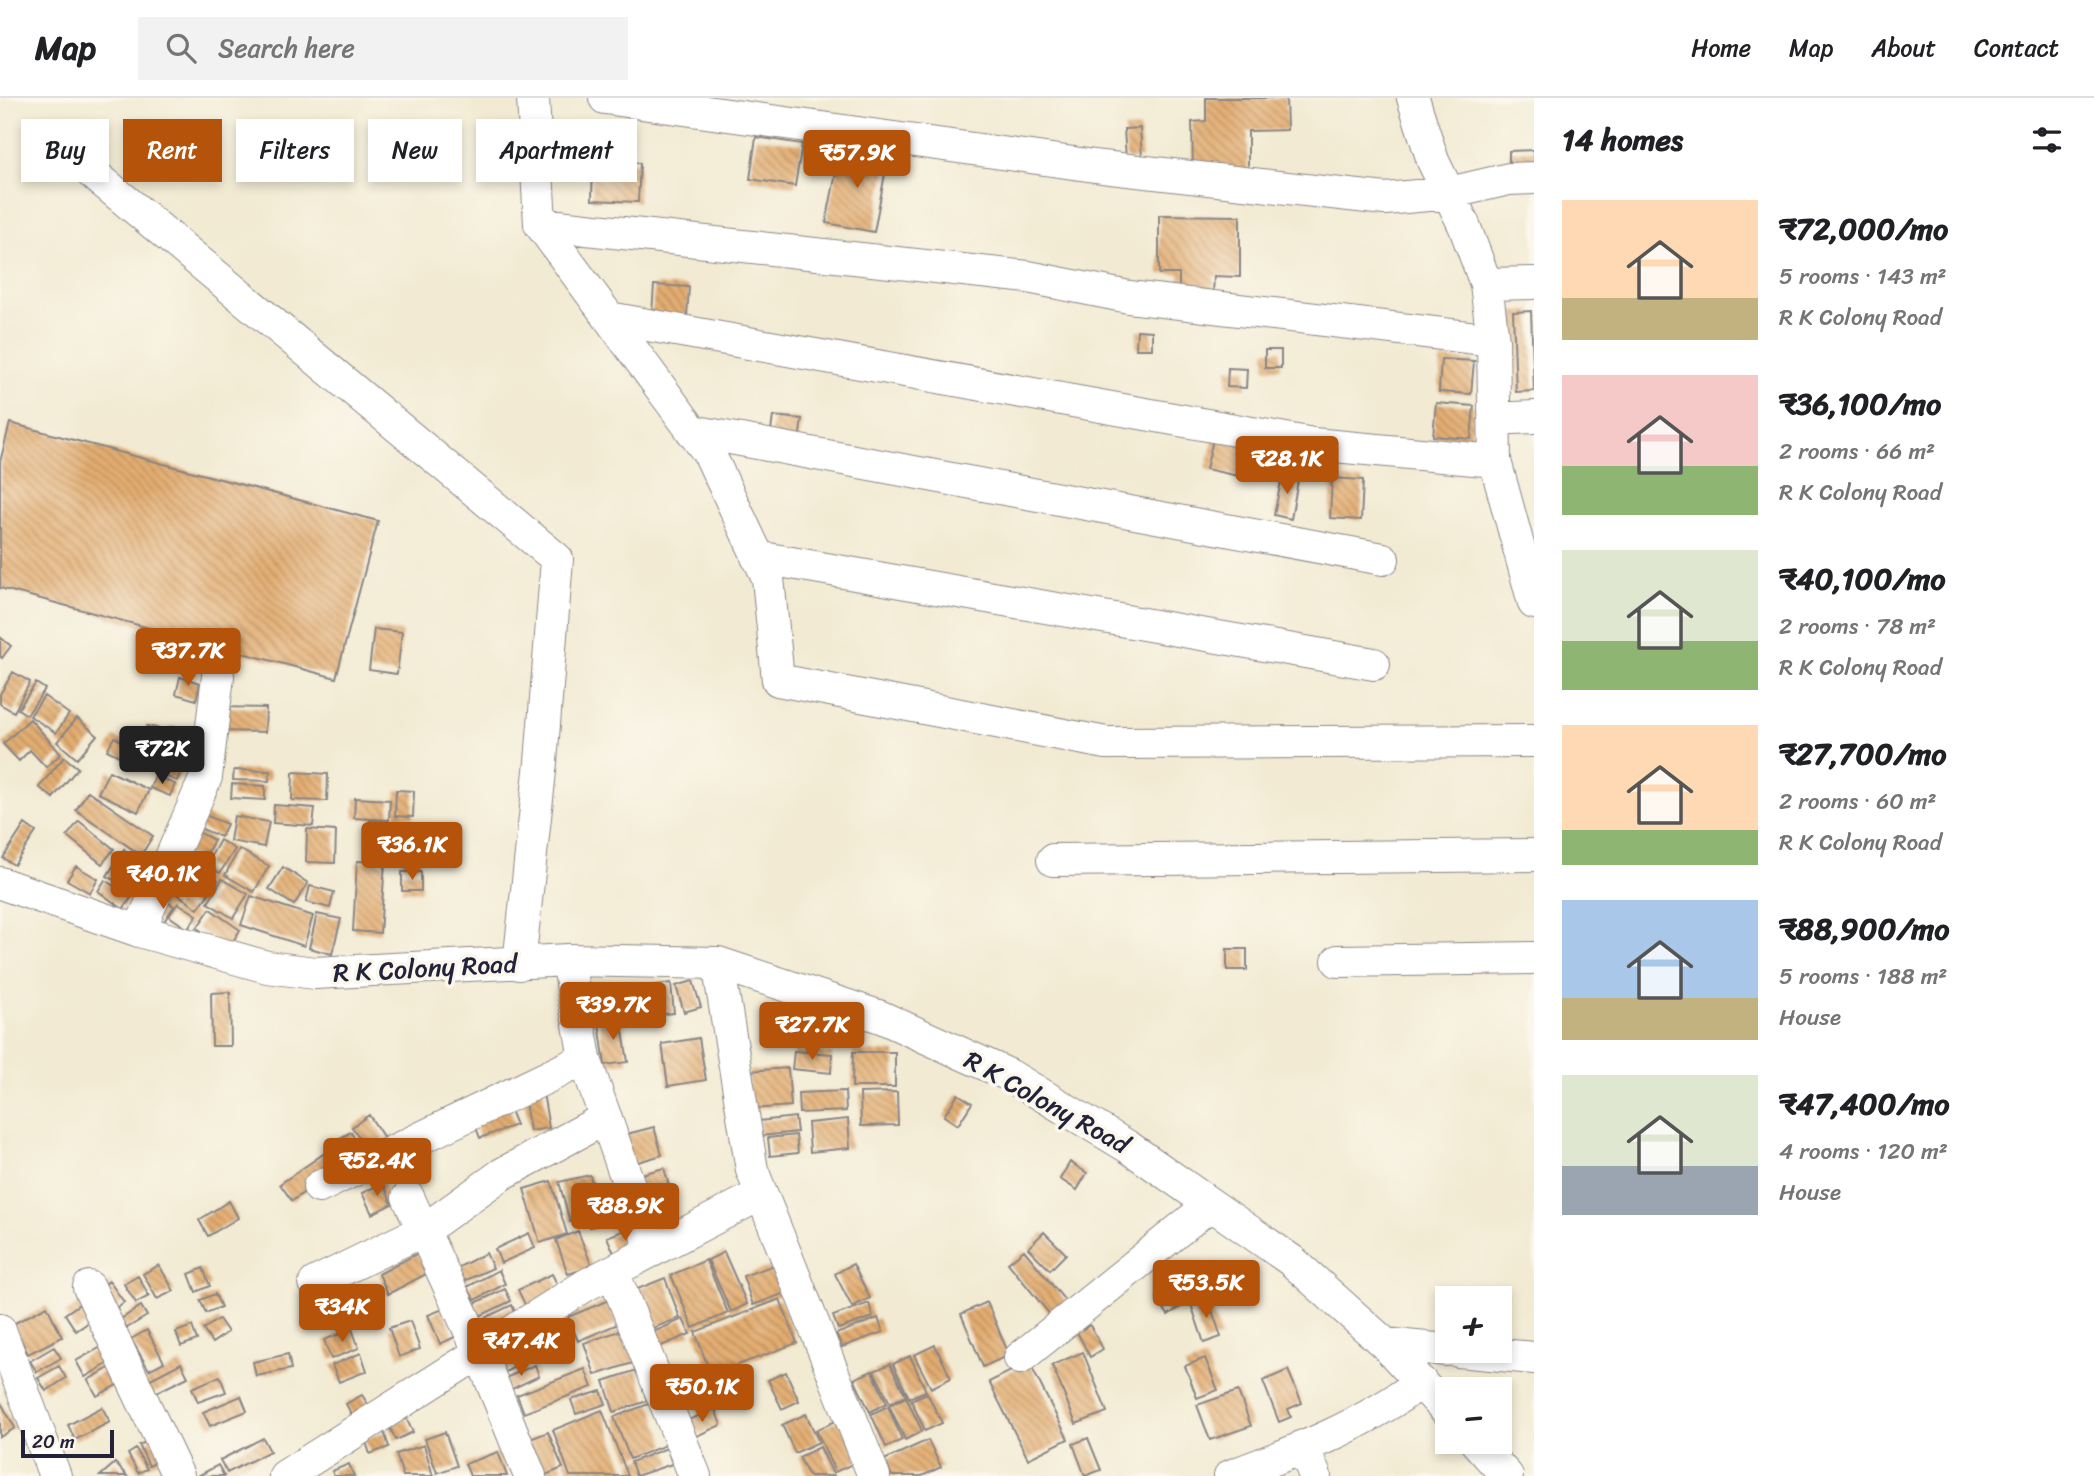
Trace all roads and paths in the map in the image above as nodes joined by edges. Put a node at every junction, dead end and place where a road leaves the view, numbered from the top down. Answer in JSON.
{"nodes":[{"id":1,"x":533,"y":98,"type":"edge"},
{"id":2,"x":605,"y":98,"type":"edge"},
{"id":3,"x":1413,"y":98,"type":"edge"},
{"id":4,"x":1534,"y":178,"type":"edge"},
{"id":5,"x":103,"y":182,"type":"edge"},
{"id":6,"x":1449,"y":193,"type":"junction"},
{"id":7,"x":540,"y":224,"type":"junction"},
{"id":8,"x":1534,"y":283,"type":"edge"},
{"id":9,"x":1486,"y":284,"type":"junction"},
{"id":10,"x":609,"y":318,"type":"junction"},
{"id":11,"x":1493,"y":340,"type":"junction"},
{"id":12,"x":1534,"y":417,"type":"edge"},
{"id":13,"x":1494,"y":419,"type":"junction"},
{"id":14,"x":692,"y":431,"type":"junction"},
{"id":15,"x":1494,"y":461,"type":"junction"},
{"id":16,"x":1522,"y":520,"type":"edge"},
{"id":17,"x":757,"y":557,"type":"junction"},
{"id":18,"x":1383,"y":559,"type":"dead end"},
{"id":19,"x":1534,"y":603,"type":"edge"},
{"id":20,"x":1374,"y":664,"type":"dead end"},
{"id":21,"x":218,"y":676,"type":"dead end"},
{"id":22,"x":1534,"y":741,"type":"edge"},
{"id":23,"x":1534,"y":855,"type":"edge"},
{"id":24,"x":1053,"y":860,"type":"dead end"},
{"id":25,"x":0,"y":883,"type":"edge"},
{"id":26,"x":139,"y":930,"type":"junction"},
{"id":27,"x":1534,"y":958,"type":"edge"},
{"id":28,"x":568,"y":960,"type":"junction"},
{"id":29,"x":1338,"y":961,"type":"dead end"},
{"id":30,"x":718,"y":963,"type":"junction"},
{"id":31,"x":519,"y":964,"type":"junction"},
{"id":32,"x":585,"y":1059,"type":"junction"},
{"id":33,"x":606,"y":1118,"type":"junction"},
{"id":34,"x":319,"y":1187,"type":"dead end"},
{"id":35,"x":761,"y":1194,"type":"junction"},
{"id":36,"x":408,"y":1197,"type":"dead end"},
{"id":37,"x":1210,"y":1205,"type":"junction"},
{"id":38,"x":424,"y":1230,"type":"junction"},
{"id":39,"x":652,"y":1251,"type":"junction"},
{"id":40,"x":613,"y":1272,"type":"junction"},
{"id":41,"x":315,"y":1283,"type":"dead end"},
{"id":42,"x":89,"y":1287,"type":"dead end"},
{"id":43,"x":0,"y":1330,"type":"edge"},
{"id":44,"x":1385,"y":1344,"type":"junction"},
{"id":45,"x":1435,"y":1349,"type":"edge"},
{"id":46,"x":480,"y":1353,"type":"junction"},
{"id":47,"x":1512,"y":1356,"type":"edge"},
{"id":48,"x":1020,"y":1358,"type":"dead end"},
{"id":49,"x":1534,"y":1359,"type":"edge"},
{"id":50,"x":1507,"y":1363,"type":"edge"},
{"id":51,"x":1534,"y":1381,"type":"edge"},
{"id":52,"x":1421,"y":1382,"type":"junction"},
{"id":53,"x":1435,"y":1398,"type":"edge"},
{"id":54,"x":1303,"y":1446,"type":"junction"},
{"id":55,"x":1487,"y":1454,"type":"edge"},
{"id":56,"x":55,"y":1476,"type":"edge"},
{"id":57,"x":178,"y":1476,"type":"edge"},
{"id":58,"x":285,"y":1476,"type":"edge"},
{"id":59,"x":530,"y":1476,"type":"edge"},
{"id":60,"x":695,"y":1476,"type":"edge"},
{"id":61,"x":874,"y":1476,"type":"edge"},
{"id":62,"x":1230,"y":1476,"type":"edge"},
{"id":63,"x":1315,"y":1476,"type":"edge"},
{"id":64,"x":1507,"y":1476,"type":"edge"}],
"edges":[{"from":1,"to":7,"type":"street"},
{"from":2,"to":6,"type":"street"},
{"from":3,"to":6,"type":"street"},
{"from":4,"to":6,"type":"street"},
{"from":5,"to":31,"type":"street"},
{"from":6,"to":9,"type":"street"},
{"from":7,"to":10,"type":"street"},
{"from":7,"to":11,"type":"street"},
{"from":8,"to":9,"type":"street"},
{"from":9,"to":11,"type":"street"},
{"from":10,"to":14,"type":"street"},
{"from":10,"to":15,"type":"street"},
{"from":11,"to":13,"type":"street"},
{"from":12,"to":13,"type":"street"},
{"from":13,"to":15,"type":"street"},
{"from":14,"to":17,"type":"street"},
{"from":14,"to":18,"type":"street"},
{"from":15,"to":16,"type":"street"},
{"from":16,"to":19,"type":"street"},
{"from":17,"to":20,"type":"street"},
{"from":17,"to":22,"type":"street"},
{"from":21,"to":26,"type":"street"},
{"from":23,"to":24,"type":"street"},
{"from":25,"to":26,"type":"street","name":"R K Colony Road"},
{"from":26,"to":31,"type":"street","name":"R K Colony Road"},
{"from":27,"to":29,"type":"street"},
{"from":28,"to":30,"type":"street","name":"R K Colony Road"},
{"from":28,"to":31,"type":"street","name":"R K Colony Road"},
{"from":28,"to":32,"type":"street"},
{"from":30,"to":35,"type":"street"},
{"from":30,"to":37,"type":"street","name":"R K Colony Road"},
{"from":32,"to":33,"type":"street"},
{"from":32,"to":34,"type":"street"},
{"from":33,"to":38,"type":"street"},
{"from":33,"to":39,"type":"street"},
{"from":35,"to":39,"type":"street"},
{"from":35,"to":61,"type":"street"},
{"from":36,"to":38,"type":"street"},
{"from":37,"to":44,"type":"street","name":"R K Colony Road"},
{"from":37,"to":48,"type":"street"},
{"from":38,"to":41,"type":"street"},
{"from":38,"to":46,"type":"street"},
{"from":39,"to":40,"type":"street"},
{"from":40,"to":46,"type":"street"},
{"from":40,"to":60,"type":"street"},
{"from":42,"to":57,"type":"street"},
{"from":43,"to":56,"type":"street"},
{"from":44,"to":45,"type":"street"},
{"from":44,"to":52,"type":"street","name":"R K Colony Road"},
{"from":46,"to":58,"type":"street"},
{"from":46,"to":59,"type":"street"},
{"from":47,"to":49,"type":"street"},
{"from":50,"to":51,"type":"street"},
{"from":52,"to":53,"type":"street","name":"R K Colony Road"},
{"from":52,"to":54,"type":"street"},
{"from":54,"to":62,"type":"street"},
{"from":54,"to":63,"type":"street"},
{"from":55,"to":64,"type":"street"}]}
